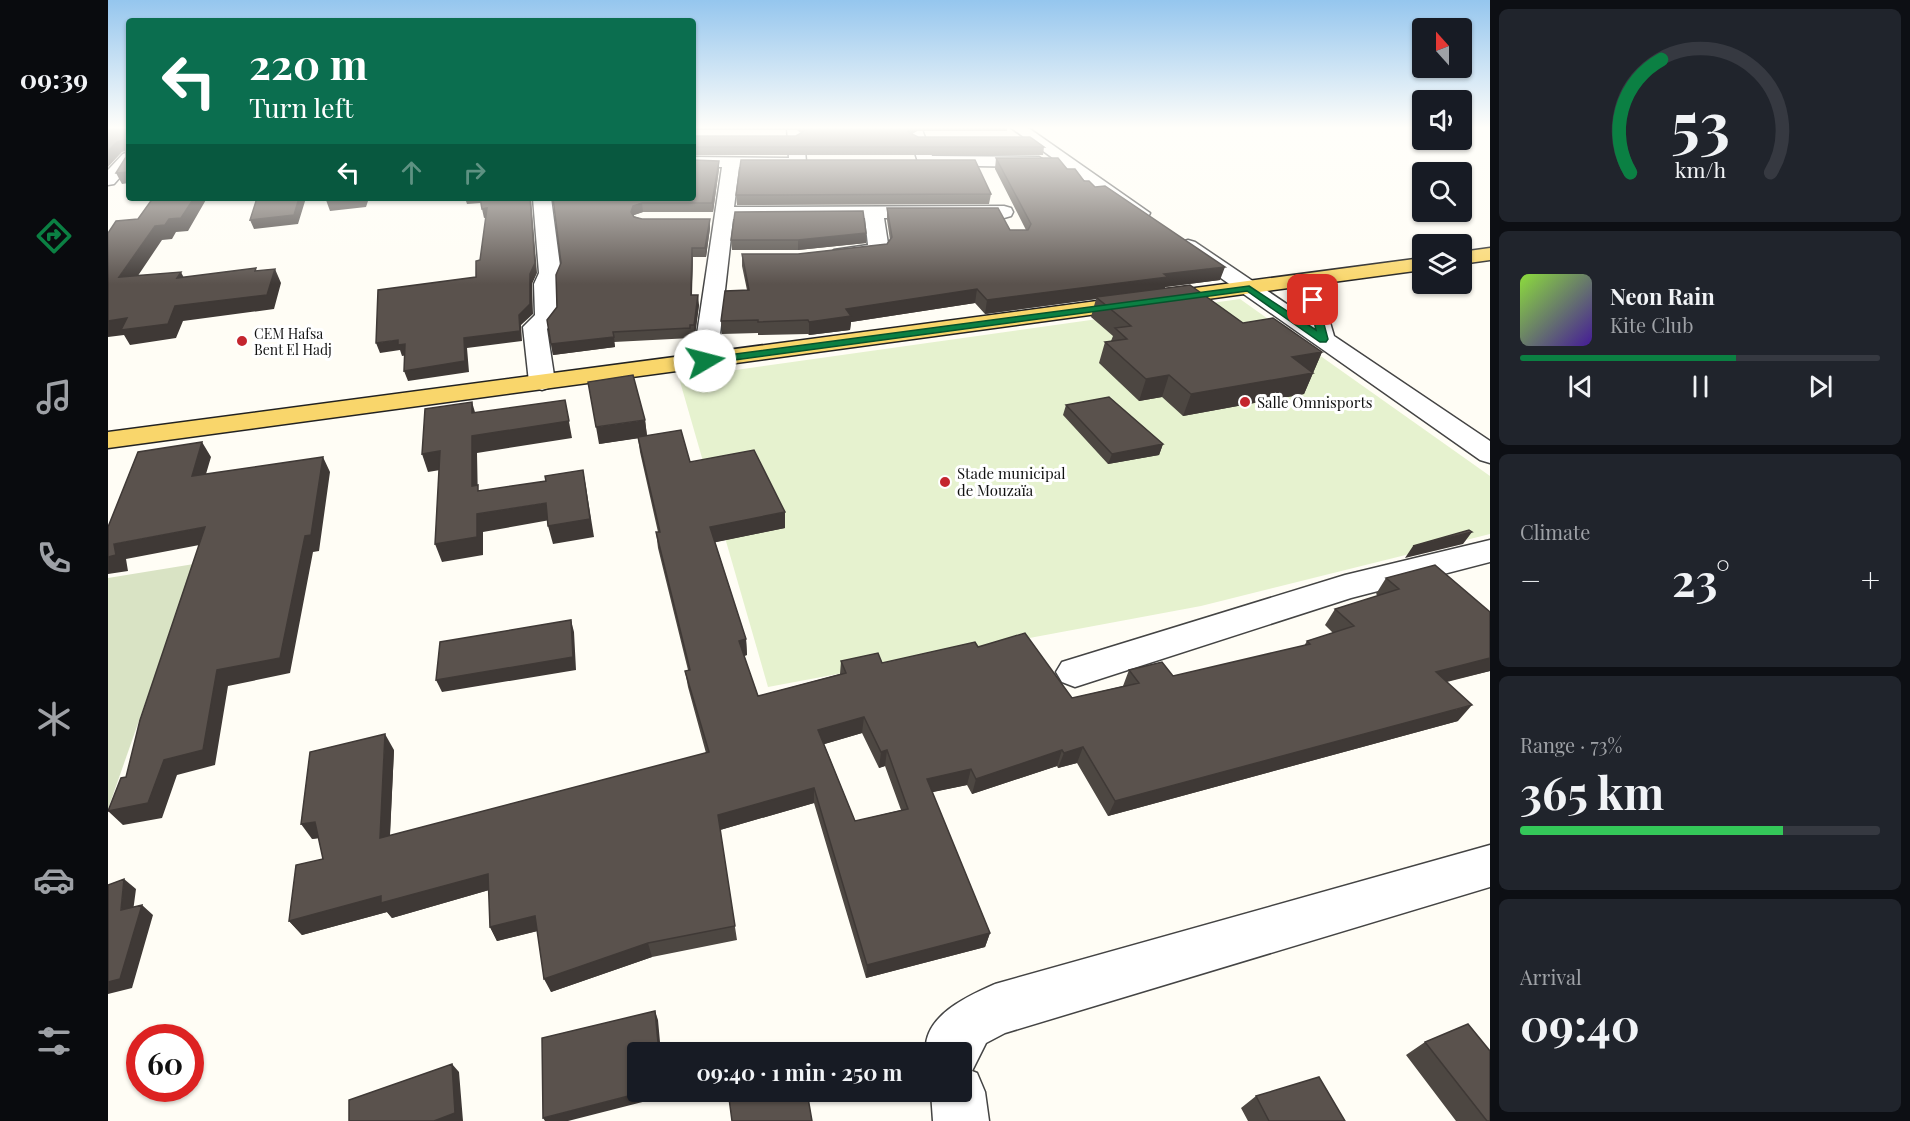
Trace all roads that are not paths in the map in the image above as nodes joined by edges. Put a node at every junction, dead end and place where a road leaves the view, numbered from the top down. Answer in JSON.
{"nodes":[{"id":1,"x":728,"y":179,"type":"edge"},
{"id":2,"x":988,"y":179,"type":"edge"},
{"id":3,"x":1093,"y":179,"type":"edge"},
{"id":4,"x":109,"y":180,"type":"edge"},
{"id":5,"x":126,"y":185,"type":"edge"},
{"id":6,"x":860,"y":192,"type":"edge"},
{"id":7,"x":542,"y":201,"type":"edge"},
{"id":8,"x":869,"y":212,"type":"junction"},
{"id":9,"x":723,"y":217,"type":"junction"},
{"id":10,"x":700,"y":220,"type":"edge"},
{"id":11,"x":1154,"y":222,"type":"edge"},
{"id":12,"x":1173,"y":235,"type":"edge"},
{"id":13,"x":1490,"y":254,"type":"edge"},
{"id":14,"x":821,"y":256,"type":"edge"},
{"id":15,"x":1472,"y":256,"type":"edge"},
{"id":16,"x":718,"y":258,"type":"junction"},
{"id":17,"x":741,"y":258,"type":"edge"},
{"id":18,"x":1412,"y":265,"type":"edge"},
{"id":19,"x":1308,"y":280,"type":"junction"},
{"id":20,"x":1249,"y":288,"type":"junction"},
{"id":21,"x":1323,"y":339,"type":"junction"},
{"id":22,"x":705,"y":361,"type":"junction"},
{"id":23,"x":542,"y":382,"type":"junction"},
{"id":24,"x":108,"y":440,"type":"edge"},
{"id":25,"x":1490,"y":454,"type":"edge"},
{"id":26,"x":1490,"y":551,"type":"edge"},
{"id":27,"x":1075,"y":672,"type":"dead end"},
{"id":28,"x":1490,"y":866,"type":"edge"},
{"id":29,"x":955,"y":1042,"type":"edge"},
{"id":30,"x":958,"y":1102,"type":"edge"},
{"id":31,"x":961,"y":1121,"type":"edge"}],
"edges":[{"from":1,"to":9,"type":"street"},
{"from":2,"to":8,"type":"street"},
{"from":3,"to":11,"type":"street"},
{"from":4,"to":5,"type":"street"},
{"from":6,"to":8,"type":"street"},
{"from":7,"to":23,"type":"street"},
{"from":8,"to":9,"type":"street"},
{"from":8,"to":14,"type":"street"},
{"from":9,"to":10,"type":"street"},
{"from":9,"to":16,"type":"street"},
{"from":12,"to":20,"type":"street"},
{"from":13,"to":15,"type":"main road"},
{"from":16,"to":17,"type":"street"},
{"from":16,"to":22,"type":"street"},
{"from":18,"to":19,"type":"main road"},
{"from":19,"to":20,"type":"main road"},
{"from":19,"to":21,"type":"street"},
{"from":20,"to":21,"type":"street"},
{"from":20,"to":22,"type":"main road"},
{"from":21,"to":25,"type":"street"},
{"from":22,"to":23,"type":"main road"},
{"from":23,"to":24,"type":"main road"},
{"from":26,"to":27,"type":"street"},
{"from":28,"to":29,"type":"street"},
{"from":30,"to":31,"type":"street"}]}
